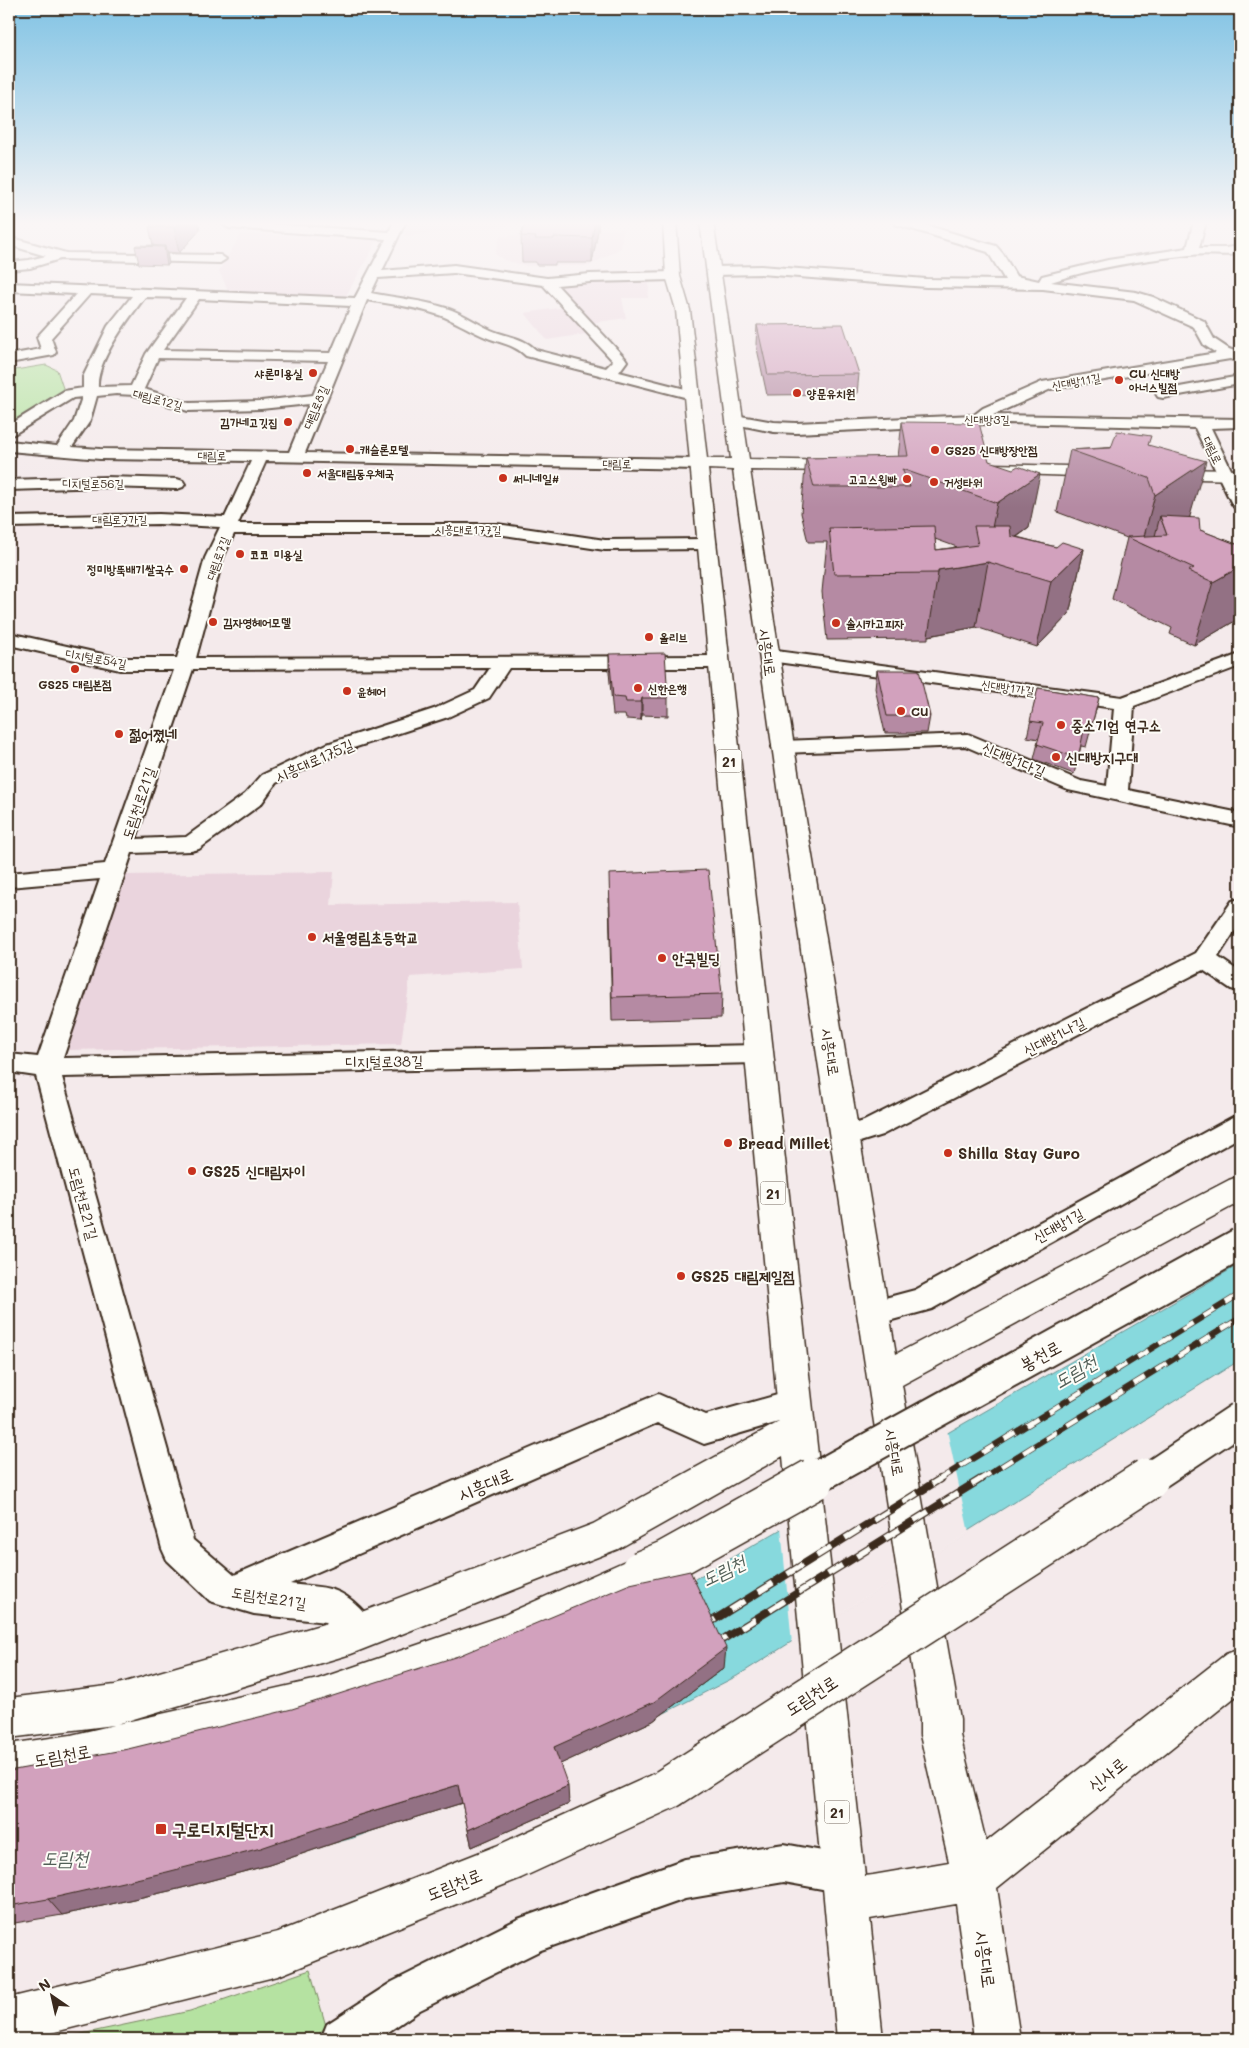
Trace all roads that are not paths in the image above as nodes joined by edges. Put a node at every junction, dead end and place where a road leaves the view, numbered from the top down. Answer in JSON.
{"nodes":[{"id":1,"x":63,"y":317,"type":"edge"},
{"id":2,"x":123,"y":317,"type":"edge"},
{"id":3,"x":176,"y":317,"type":"edge"},
{"id":4,"x":353,"y":317,"type":"edge"},
{"id":5,"x":455,"y":317,"type":"edge"},
{"id":6,"x":579,"y":317,"type":"edge"},
{"id":7,"x":684,"y":317,"type":"edge"},
{"id":8,"x":720,"y":317,"type":"edge"},
{"id":9,"x":1183,"y":317,"type":"edge"},
{"id":10,"x":153,"y":354,"type":"junction"},
{"id":11,"x":1235,"y":356,"type":"edge"},
{"id":12,"x":336,"y":357,"type":"junction"},
{"id":13,"x":9,"y":359,"type":"edge"},
{"id":14,"x":609,"y":373,"type":"junction"},
{"id":15,"x":1240,"y":380,"type":"edge"},
{"id":16,"x":136,"y":391,"type":"junction"},
{"id":17,"x":91,"y":392,"type":"junction"},
{"id":18,"x":1163,"y":394,"type":"dead end"},
{"id":19,"x":692,"y":396,"type":"junction"},
{"id":20,"x":318,"y":399,"type":"junction"},
{"id":21,"x":979,"y":419,"type":"junction"},
{"id":22,"x":735,"y":420,"type":"junction"},
{"id":23,"x":1240,"y":423,"type":"edge"},
{"id":24,"x":1201,"y":424,"type":"junction"},
{"id":25,"x":9,"y":431,"type":"edge"},
{"id":26,"x":982,"y":436,"type":"edge"},
{"id":27,"x":9,"y":446,"type":"edge"},
{"id":28,"x":61,"y":451,"type":"junction"},
{"id":29,"x":261,"y":456,"type":"junction"},
{"id":30,"x":295,"y":456,"type":"junction"},
{"id":31,"x":983,"y":463,"type":"edge"},
{"id":32,"x":699,"y":464,"type":"junction"},
{"id":33,"x":741,"y":465,"type":"junction"},
{"id":34,"x":860,"y":467,"type":"edge"},
{"id":35,"x":1117,"y":472,"type":"edge"},
{"id":36,"x":1146,"y":473,"type":"edge"},
{"id":37,"x":1233,"y":475,"type":"edge"},
{"id":38,"x":177,"y":484,"type":"dead end"},
{"id":39,"x":9,"y":485,"type":"edge"},
{"id":40,"x":1240,"y":504,"type":"edge"},
{"id":41,"x":9,"y":522,"type":"edge"},
{"id":42,"x":229,"y":525,"type":"junction"},
{"id":43,"x":707,"y":544,"type":"junction"},
{"id":44,"x":9,"y":639,"type":"edge"},
{"id":45,"x":769,"y":656,"type":"junction"},
{"id":46,"x":1240,"y":660,"type":"edge"},
{"id":47,"x":719,"y":662,"type":"junction"},
{"id":48,"x":503,"y":663,"type":"junction"},
{"id":49,"x":185,"y":664,"type":"junction"},
{"id":50,"x":1124,"y":703,"type":"junction"},
{"id":51,"x":782,"y":747,"type":"junction"},
{"id":52,"x":1117,"y":794,"type":"junction"},
{"id":53,"x":1240,"y":820,"type":"edge"},
{"id":54,"x":119,"y":859,"type":"junction"},
{"id":55,"x":9,"y":880,"type":"edge"},
{"id":56,"x":1240,"y":906,"type":"edge"},
{"id":57,"x":1204,"y":959,"type":"junction"},
{"id":58,"x":1240,"y":983,"type":"edge"},
{"id":59,"x":759,"y":1054,"type":"junction"},
{"id":60,"x":9,"y":1064,"type":"edge"},
{"id":61,"x":47,"y":1068,"type":"junction"},
{"id":62,"x":1240,"y":1125,"type":"edge"},
{"id":63,"x":844,"y":1137,"type":"junction"},
{"id":64,"x":1240,"y":1188,"type":"edge"},
{"id":65,"x":1240,"y":1244,"type":"edge"},
{"id":66,"x":872,"y":1306,"type":"junction"},
{"id":67,"x":883,"y":1378,"type":"junction"},
{"id":68,"x":1240,"y":1418,"type":"edge"},
{"id":69,"x":797,"y":1426,"type":"junction"},
{"id":70,"x":838,"y":1464,"type":"joint"},
{"id":71,"x":234,"y":1592,"type":"junction"},
{"id":72,"x":359,"y":1632,"type":"junction"},
{"id":73,"x":1240,"y":1668,"type":"edge"},
{"id":74,"x":9,"y":1718,"type":"edge"},
{"id":75,"x":9,"y":1764,"type":"edge"},
{"id":76,"x":974,"y":1879,"type":"junction"},
{"id":77,"x":845,"y":1887,"type":"junction"},
{"id":78,"x":9,"y":2021,"type":"edge"},
{"id":79,"x":342,"y":2039,"type":"edge"},
{"id":80,"x":860,"y":2039,"type":"edge"},
{"id":81,"x":998,"y":2039,"type":"edge"}],
"edges":[{"from":1,"to":13,"type":"street"},
{"from":2,"to":17,"type":"street"},
{"from":3,"to":10,"type":"street"},
{"from":4,"to":12,"type":"street","name":"대림로8길"},
{"from":5,"to":14,"type":"street"},
{"from":6,"to":14,"type":"street"},
{"from":7,"to":19,"type":"main road","number":"21"},
{"from":8,"to":22,"type":"main road","name":"시흥대로"},
{"from":9,"to":11,"type":"street"},
{"from":10,"to":12,"type":"street"},
{"from":10,"to":16,"type":"street"},
{"from":11,"to":21,"type":"street","name":"신대방11길"},
{"from":12,"to":20,"type":"street","name":"대림로8길"},
{"from":14,"to":19,"type":"street"},
{"from":15,"to":18,"type":"street"},
{"from":16,"to":17,"type":"street","name":"대림로12길"},
{"from":16,"to":20,"type":"street","name":"대림로12길"},
{"from":17,"to":25,"type":"street","name":"대림로12길"},
{"from":17,"to":28,"type":"street"},
{"from":19,"to":32,"type":"main road","number":"21"},
{"from":20,"to":30,"type":"street","name":"대림로8길"},
{"from":21,"to":22,"type":"street","name":"신대방3길"},
{"from":21,"to":24,"type":"street","name":"신대방3길"},
{"from":21,"to":26,"type":"street"},
{"from":22,"to":33,"type":"main road","name":"시흥대로"},
{"from":23,"to":24,"type":"street","name":"신대방3길"},
{"from":24,"to":37,"type":"street","name":"대림로"},
{"from":27,"to":28,"type":"street","name":"대림로"},
{"from":28,"to":29,"type":"street","name":"대림로"},
{"from":29,"to":30,"type":"street","name":"대림로"},
{"from":29,"to":42,"type":"street","name":"대림로7길"},
{"from":30,"to":32,"type":"street","name":"대림로"},
{"from":31,"to":35,"type":"main road"},
{"from":32,"to":33,"type":"main road","name":"대림로"},
{"from":32,"to":43,"type":"main road","number":"21"},
{"from":33,"to":34,"type":"main road","name":"대림로"},
{"from":33,"to":45,"type":"main road","name":"시흥대로"},
{"from":36,"to":37,"type":"main road","name":"대림로"},
{"from":37,"to":40,"type":"street"},
{"from":38,"to":39,"type":"street","name":"디지털로56길"},
{"from":41,"to":42,"type":"street","name":"대림로7가길"},
{"from":42,"to":43,"type":"street","name":"시흥대로177길"},
{"from":42,"to":49,"type":"street","name":"대림로7길"},
{"from":43,"to":47,"type":"main road","number":"21"},
{"from":44,"to":49,"type":"street","name":"디지털로54길"},
{"from":45,"to":50,"type":"street","name":"신대방1가길"},
{"from":45,"to":51,"type":"main road","name":"시흥대로"},
{"from":46,"to":50,"type":"street","name":"신대방1가길"},
{"from":47,"to":48,"type":"street"},
{"from":47,"to":59,"type":"main road","number":"21"},
{"from":48,"to":49,"type":"street"},
{"from":48,"to":54,"type":"street","name":"시흥대로175길"},
{"from":49,"to":54,"type":"street","name":"도림천로21길"},
{"from":50,"to":52,"type":"street"},
{"from":51,"to":52,"type":"street","name":"신대방1다길"},
{"from":51,"to":63,"type":"main road","name":"시흥대로"},
{"from":52,"to":53,"type":"street","name":"신대방1다길"},
{"from":54,"to":55,"type":"street","name":"시흥대로175길"},
{"from":54,"to":61,"type":"street","name":"도림천로21길"},
{"from":56,"to":57,"type":"street","name":"신대방1나길"},
{"from":57,"to":58,"type":"street"},
{"from":57,"to":63,"type":"street","name":"신대방1나길"},
{"from":59,"to":61,"type":"street","name":"디지털로38길"},
{"from":59,"to":69,"type":"main road","number":"21"},
{"from":60,"to":61,"type":"street","name":"디지털로38길"},
{"from":61,"to":71,"type":"street","name":"도림천로21길"},
{"from":62,"to":66,"type":"street","name":"신대방1길"},
{"from":63,"to":66,"type":"main road","name":"시흥대로"},
{"from":64,"to":67,"type":"main road"},
{"from":65,"to":70,"type":"main road","name":"봉천로","bridge":true},
{"from":66,"to":67,"type":"main road","name":"시흥대로"},
{"from":67,"to":76,"type":"main road","name":"시흥대로","bridge":true},
{"from":68,"to":78,"type":"main road","name":"도림천로","bridge":true},
{"from":69,"to":71,"type":"street","name":"시흥대로"},
{"from":69,"to":72,"type":"main road"},
{"from":69,"to":77,"type":"main road","number":"21","bridge":true},
{"from":70,"to":75,"type":"main road","name":"도림천로","bridge":true},
{"from":71,"to":72,"type":"street","name":"도림천로21길"},
{"from":72,"to":74,"type":"main road"},
{"from":73,"to":76,"type":"main road","name":"신사로"},
{"from":76,"to":77,"type":"main road"},
{"from":76,"to":81,"type":"main road","name":"시흥대로"},
{"from":77,"to":79,"type":"street"},
{"from":77,"to":80,"type":"main road","number":"21"}]}
